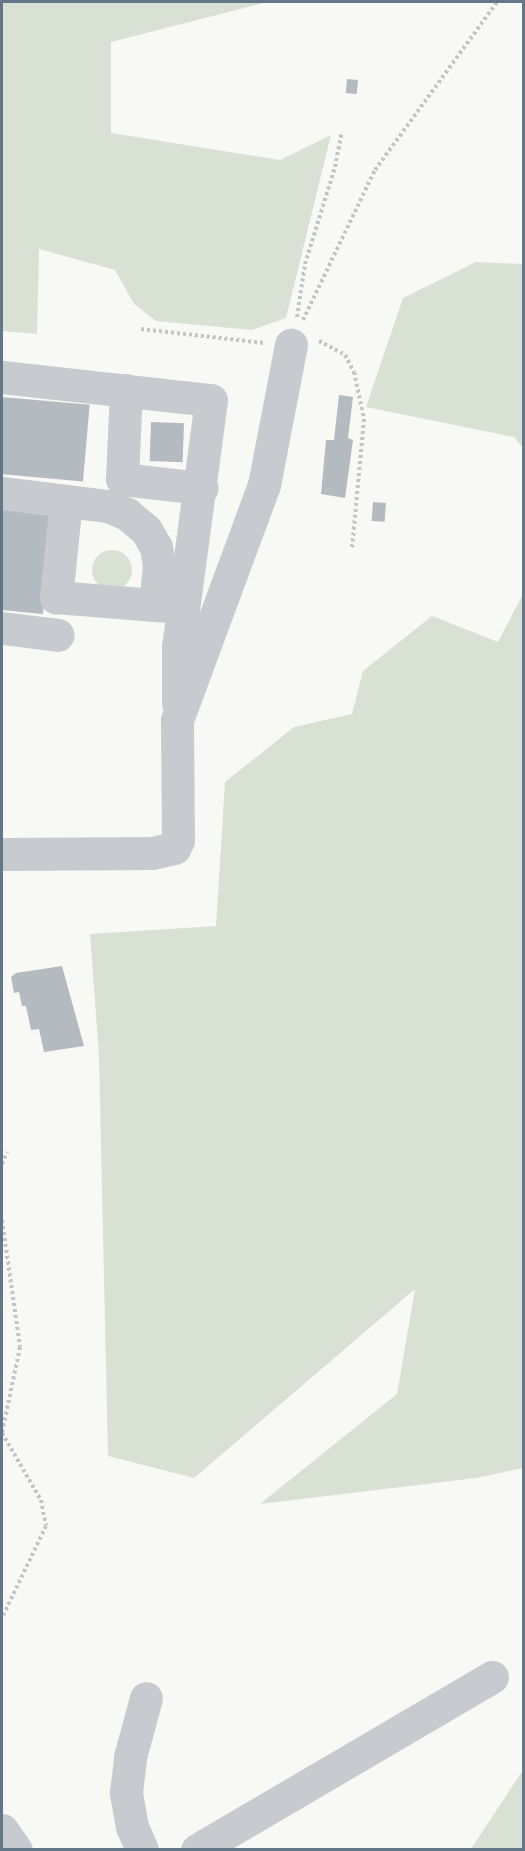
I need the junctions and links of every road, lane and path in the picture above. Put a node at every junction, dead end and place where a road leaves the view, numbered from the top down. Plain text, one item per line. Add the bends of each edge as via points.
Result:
1 (497, 2) edge
2 (342, 132) dead end
3 (141, 329) dead end
4 (293, 340) junction
5 (2, 376) edge
6 (126, 390) junction
7 (201, 488) junction
8 (2, 493) edge
9 (66, 501) junction
10 (352, 549) dead end
11 (56, 597) junction
12 (169, 606) junction
13 (2, 628) edge
14 (177, 720) junction
15 (2, 854) edge
16 (7, 1152) dead end
17 (2, 1164) edge
18 (2, 1220) edge
19 (2, 1618) edge
20 (492, 1677) dead end
21 (146, 1698) dead end
22 (2, 1830) edge
23 (16, 1850) edge
24 (142, 1850) edge
25 (197, 1850) edge

1 - 4 path via 375,170
2 - 4 path via 305,264
3 - 4 path
4 - 10 path via 332,347 345,355 354,372 364,419
4 - 14 street via 264,485
5 - 6 street
6 - 7 street via 122,479
6 - 7 street via 211,400
7 - 12 street
8 - 9 street
9 - 11 street
9 - 12 street via 127,513 146,530 156,547
11 - 12 street
11 - 13 street via 56,634
12 - 14 street via 178,652
14 - 15 street via 178,840 174,848 152,853
16 - 17 path
18 - 19 path via 20,1347 2,1433 41,1500 46,1526 43,1540
20 - 25 street
21 - 24 street via 130,1757 126,1792 132,1827
22 - 23 street

